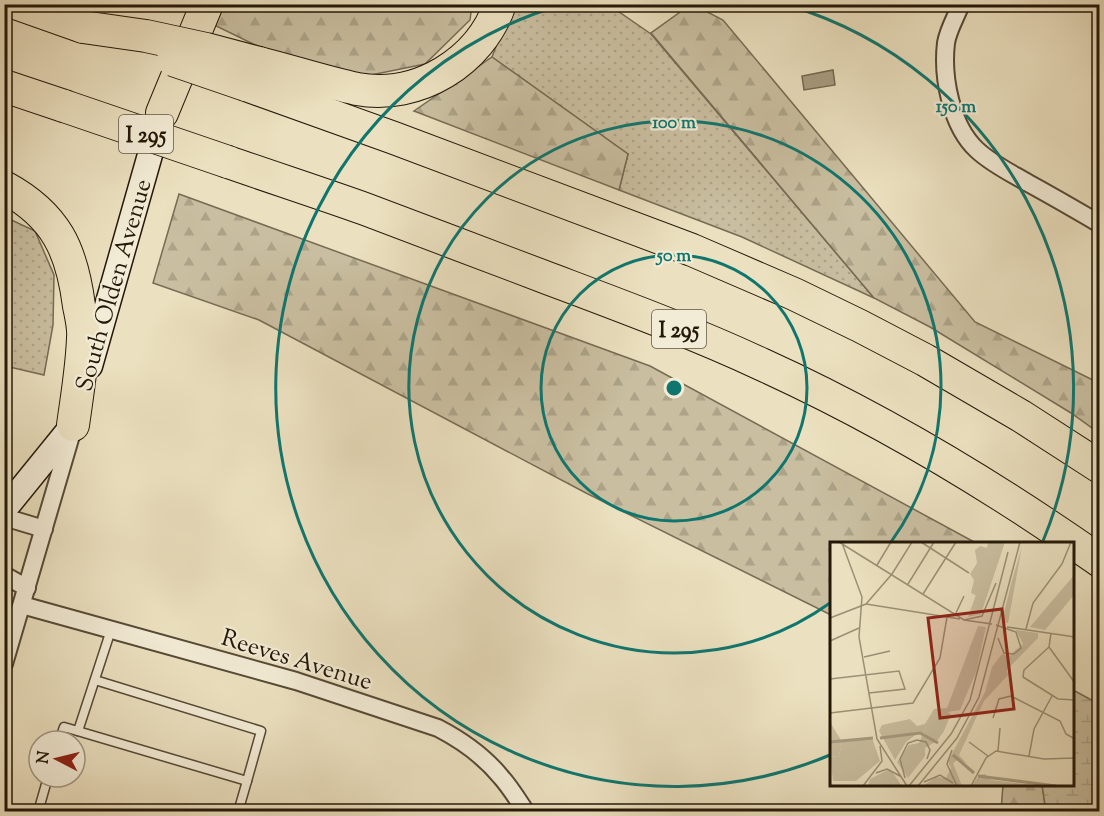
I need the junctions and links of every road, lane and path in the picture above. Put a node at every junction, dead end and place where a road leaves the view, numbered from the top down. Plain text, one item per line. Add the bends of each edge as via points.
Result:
1 (18, 4) edge
2 (192, 4) edge
3 (207, 4) edge
4 (500, 4) edge
5 (961, 4) edge
6 (252, 74) junction
7 (4, 86) edge
8 (162, 113) junction
9 (4, 187) edge
10 (1100, 224) edge
11 (74, 425) junction
12 (1100, 467) edge
13 (4, 510) edge
14 (4, 517) edge
15 (44, 529) junction
16 (1072, 542) edge
17 (1074, 543) edge
18 (1100, 561) edge
19 (4, 574) edge
20 (27, 588) junction
21 (22, 605) junction
22 (111, 630) junction
23 (9, 632) edge
24 (4, 664) edge
25 (95, 680) junction
26 (79, 729) edge
27 (87, 734) edge
28 (247, 781) junction
29 (45, 789) edge
30 (38, 812) edge
31 (238, 812) edge
32 (526, 812) edge

1 - 6 highway, bridge via 83,27
2 - 8 main road, South Olden Avenue
3 - 8 highway
4 - 6 highway via 483,38 467,56 429,81 405,88 358,89
5 - 10 street via 946,41 945,61 953,110 965,135 999,166
6 - 12 highway via 394,138 692,250 794,294 926,360
7 - 16 highway, I 295, bridge via 378,214 663,322 761,364 888,428
8 - 11 main road, South Olden Avenue
9 - 11 highway via 29,202 50,223 73,267 84,336
11 - 13 main road, South Olden Avenue
11 - 15 street
14 - 15 street
15 - 20 street
17 - 18 highway, I 295, bridge
19 - 20 street
20 - 21 street
21 - 22 street, Reeves Avenue
21 - 23 street
22 - 25 lane
22 - 32 street, Reeves Avenue via 296,681 438,728 480,755 501,776
23 - 24 street
25 - 26 lane
25 - 28 lane via 261,730
27 - 28 lane
28 - 31 lane
29 - 30 lane

